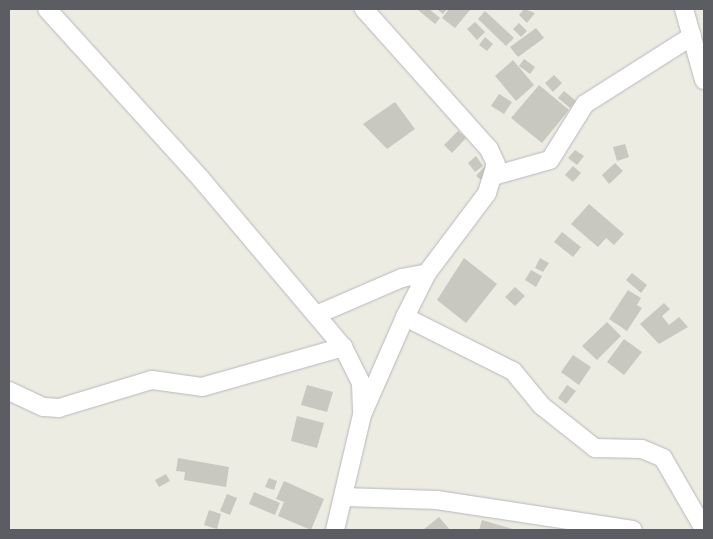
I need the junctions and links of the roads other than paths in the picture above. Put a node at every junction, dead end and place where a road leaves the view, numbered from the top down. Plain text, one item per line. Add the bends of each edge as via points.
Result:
1 (47, 9) edge
2 (364, 9) edge
3 (684, 9) edge
4 (692, 36) junction
5 (704, 80) edge
6 (493, 176) junction
7 (427, 273) junction
8 (316, 315) junction
9 (405, 317) junction
10 (342, 347) junction
11 (9, 391) edge
12 (362, 415) junction
13 (344, 497) junction
14 (704, 529) edge
15 (335, 530) edge
16 (633, 530) edge

1 - 8 street
2 - 6 street via 492,154
3 - 4 street
4 - 5 street
4 - 6 street via 585,104 550,160
6 - 7 street via 487,193
7 - 8 street via 402,278
7 - 9 street
8 - 10 street
9 - 12 street
9 - 14 street via 513,371 542,406 595,448 642,449 663,458
10 - 11 street via 202,387 152,380 59,408 44,407
10 - 12 street via 361,382
12 - 13 street
13 - 15 street
13 - 16 street via 484,506

